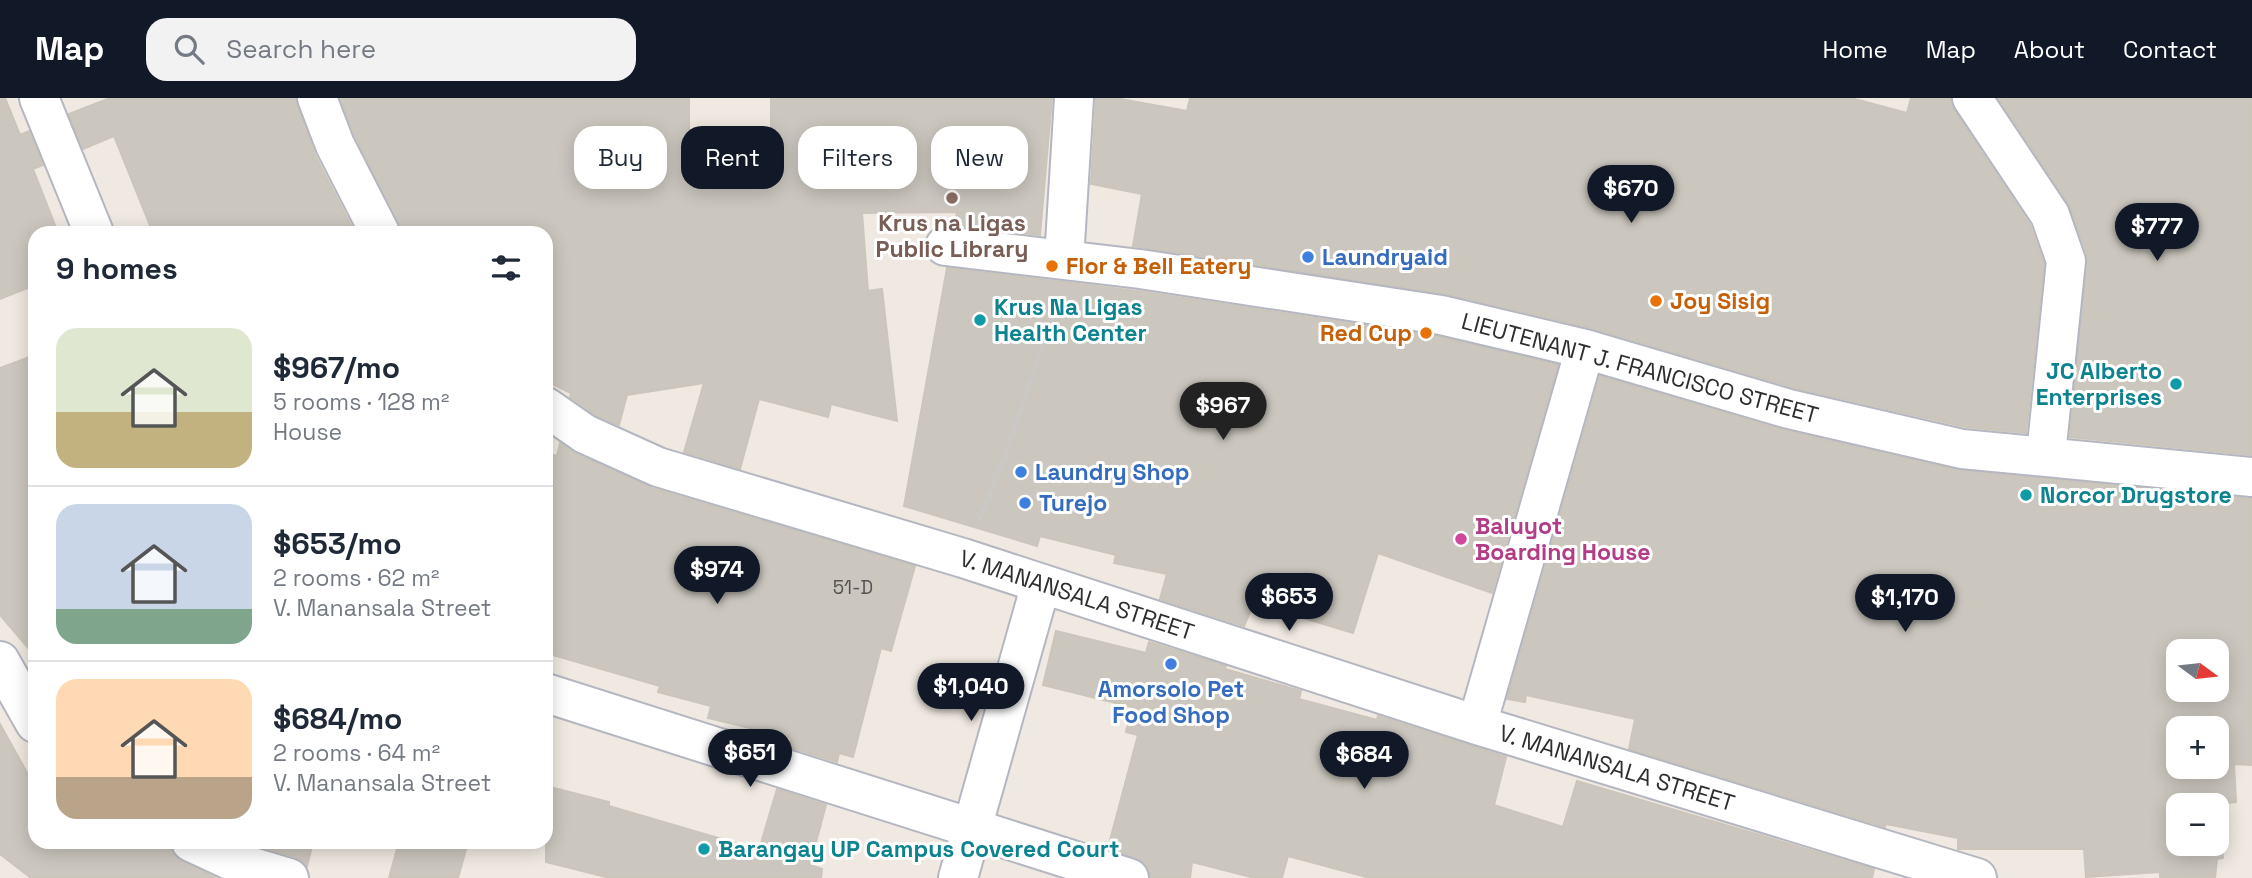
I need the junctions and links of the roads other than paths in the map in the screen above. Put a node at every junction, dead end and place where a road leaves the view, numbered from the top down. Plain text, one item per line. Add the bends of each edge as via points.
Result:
1 (40, 98) edge
2 (317, 98) edge
3 (1074, 98) edge
4 (1972, 98) edge
5 (91, 226) edge
6 (376, 226) edge
7 (945, 246) dead end
8 (1064, 260) junction
9 (1584, 349) junction
10 (553, 412) edge
11 (2046, 455) junction
12 (2252, 477) edge
13 (1041, 584) junction
14 (0, 661) edge
15 (553, 695) edge
16 (28, 711) edge
17 (1477, 725) junction
18 (971, 829) junction
19 (206, 849) edge
20 (289, 878) edge
21 (958, 878) edge
22 (1129, 878) edge
23 (1977, 878) edge

1 - 5 street
2 - 6 street
3 - 8 street
4 - 11 street via 2050,215 2066,261
7 - 8 street, LIEUTENANT J. FRANCISCO STREET
8 - 9 street, LIEUTENANT J. FRANCISCO STREET via 1441,315
9 - 11 street, LIEUTENANT J. FRANCISCO STREET via 1869,428 1962,449
9 - 17 street
10 - 13 street, V. MANANSALA STREET via 585,434 658,467
11 - 12 street, LIEUTENANT J. FRANCISCO STREET
13 - 17 street, V. MANANSALA STREET
13 - 18 street
14 - 16 street
15 - 18 street
17 - 23 street, V. MANANSALA STREET
18 - 21 street
18 - 22 street
19 - 20 street

